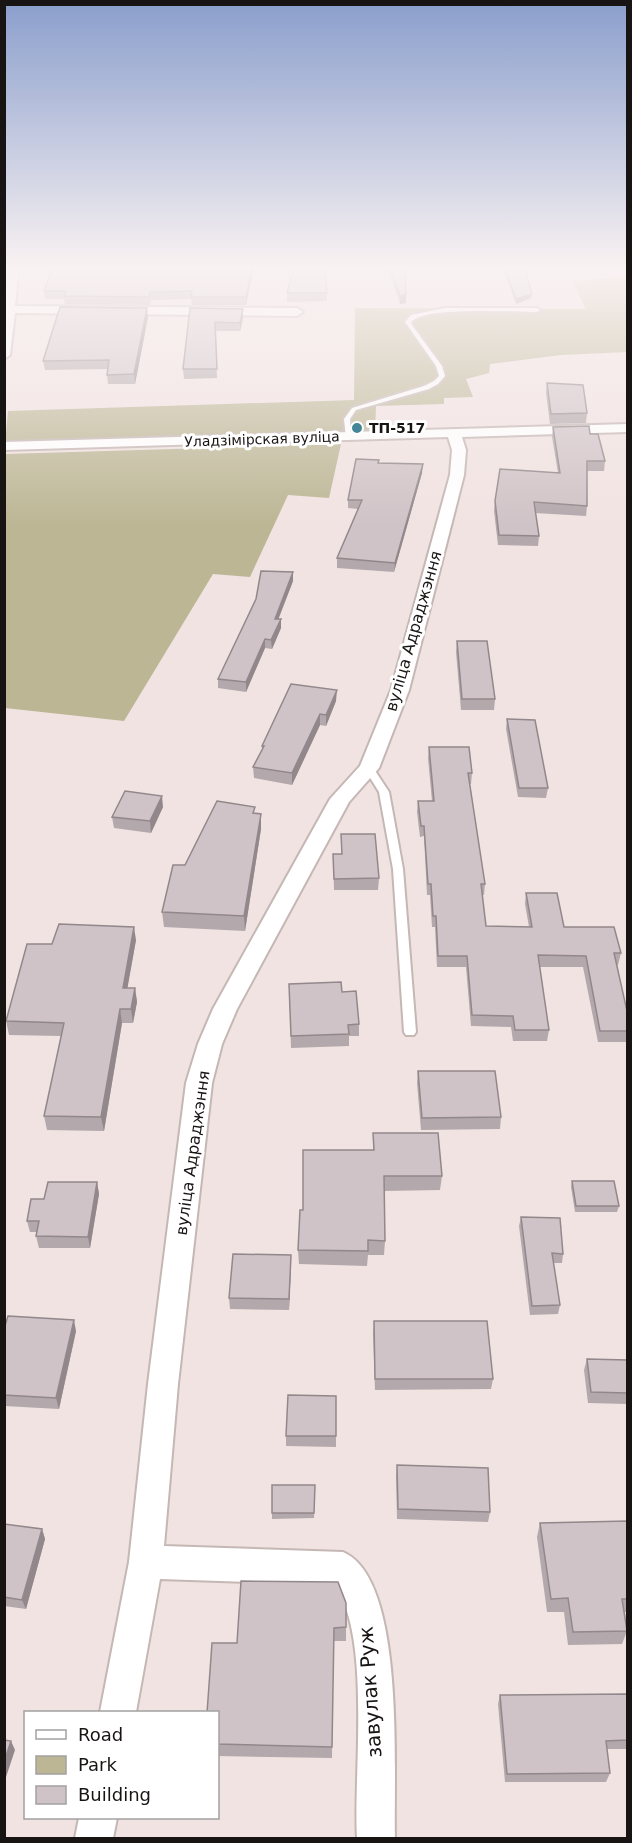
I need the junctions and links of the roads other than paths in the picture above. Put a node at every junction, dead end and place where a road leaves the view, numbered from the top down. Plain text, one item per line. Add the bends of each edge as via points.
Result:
1 (430, 353) edge
2 (627, 428) edge
3 (454, 433) junction
4 (348, 437) junction
5 (4, 446) edge
6 (369, 768) junction
7 (410, 1032) dead end
8 (146, 1562) junction
9 (118, 1711) edge
10 (98, 1819) edge
11 (94, 1839) edge
12 (376, 1839) edge

1 - 4 lane via 439,366 439,381 354,409 347,418
2 - 3 street, Уладзімірская вуліца
3 - 4 street, Уладзімірская вуліца
3 - 6 street, вуліца Адраджэння via 459,450 457,475 400,690
4 - 5 street, Уладзімірская вуліца
6 - 7 lane via 384,792 398,869
6 - 8 street, вуліца Адраджэння via 340,799 225,1009 199,1083
8 - 9 street, вуліца Адраджэння
8 - 12 street, завулак Руж via 343,1569 360,1594 369,1635
10 - 11 street

